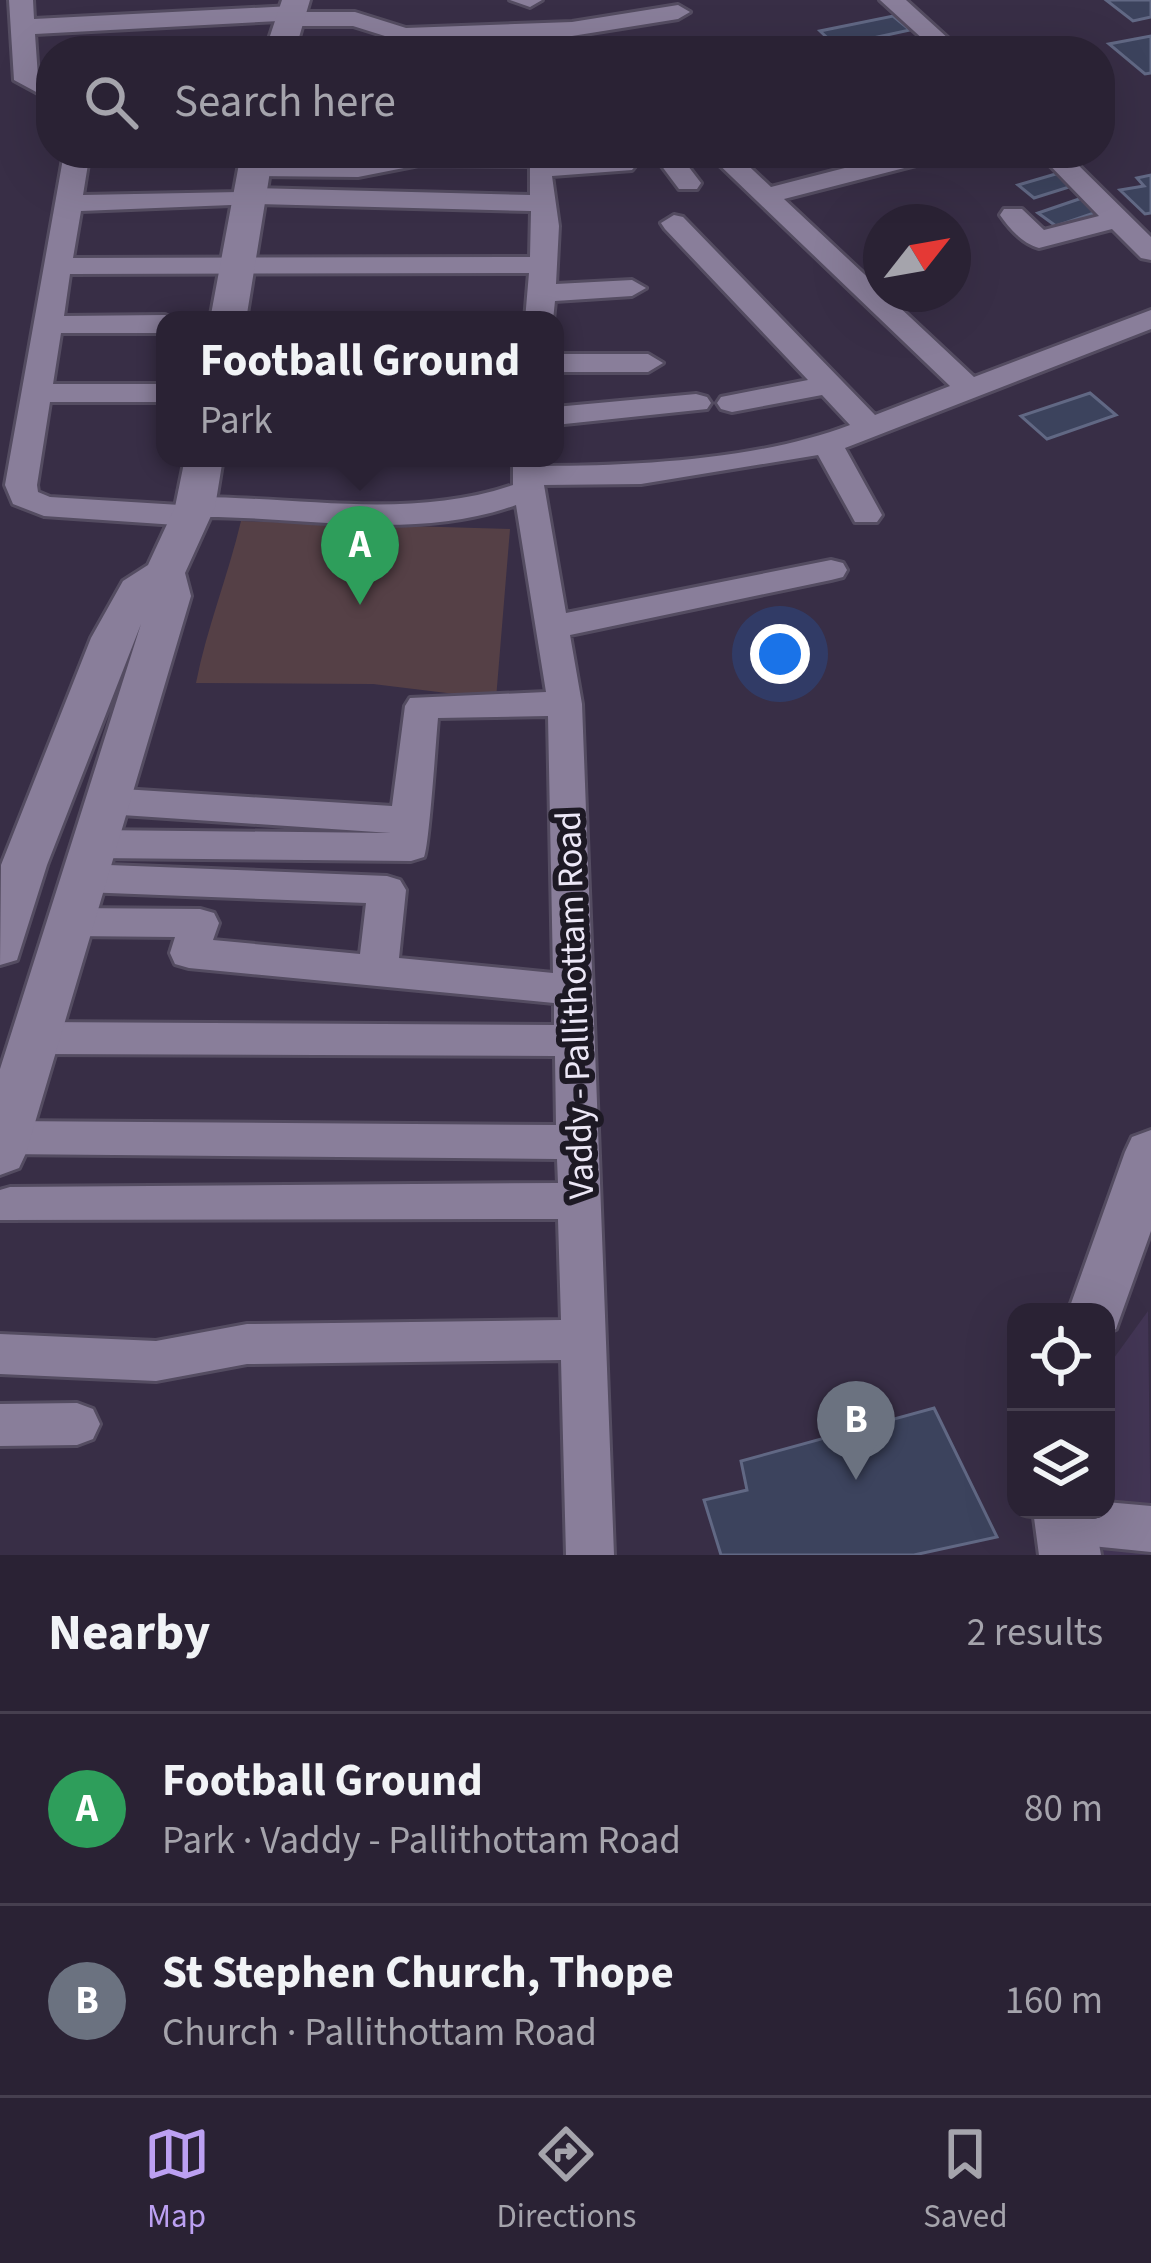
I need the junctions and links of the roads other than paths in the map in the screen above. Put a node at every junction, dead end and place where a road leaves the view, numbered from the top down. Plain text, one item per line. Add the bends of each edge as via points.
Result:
1 (21, 0) edge
2 (525, 0) edge
3 (605, 0) edge
4 (647, 0) edge
5 (892, 0) edge
6 (292, 11) edge
7 (678, 12) dead end
8 (25, 27) junction
9 (429, 36) edge
10 (528, 36) edge
11 (544, 36) edge
12 (933, 36) edge
13 (36, 85) edge
14 (74, 168) edge
15 (200, 168) edge
16 (363, 168) edge
17 (541, 168) edge
18 (676, 168) edge
19 (736, 168) edge
20 (875, 168) edge
21 (1066, 168) edge
22 (253, 174) edge
23 (688, 183) dead end
24 (765, 196) junction
25 (68, 202) junction
26 (544, 204) junction
27 (1013, 215) dead end
28 (1118, 219) junction
29 (674, 223) dead end
30 (1151, 252) edge
31 (238, 263) junction
32 (58, 266) junction
33 (632, 288) dead end
34 (541, 292) edge
35 (230, 311) edge
36 (1151, 319) edge
37 (48, 325) junction
38 (156, 325) edge
39 (564, 363) edge
40 (649, 363) dead end
41 (828, 385) junction
42 (971, 390) junction
43 (36, 393) junction
44 (156, 393) edge
45 (695, 403) dead end
46 (732, 403) dead end
47 (564, 415) edge
48 (869, 428) junction
49 (827, 444) junction
50 (201, 467) edge
51 (528, 475) edge
52 (193, 511) junction
53 (866, 515) dead end
54 (831, 570) dead end
55 (164, 573) junction
56 (552, 627) junction
57 (565, 704) junction
58 (88, 861) junction
59 (0, 946) edge
60 (379, 971) junction
61 (575, 990) junction
62 (34, 1038) junction
63 (553, 1041) dead end
64 (580, 1142) junction
65 (2, 1146) edge
66 (1151, 1152) edge
67 (562, 1201) dead end
68 (10, 1205) dead end
69 (1138, 1221) edge
70 (1100, 1303) edge
71 (586, 1340) junction
72 (0, 1354) edge
73 (77, 1424) dead end
74 (0, 1425) edge
75 (1065, 1528) edge
76 (1151, 1529) edge
77 (590, 1555) edge

1 - 8 street
2 - 10 street
3 - 4 street via 608,7
5 - 12 street
6 - 8 street
6 - 9 street
7 - 11 street
8 - 13 street via 26,80
14 - 25 street
15 - 22 street
16 - 22 street
17 - 26 street
18 - 23 street
19 - 24 street
20 - 24 street
21 - 28 street
22 - 25 street
22 - 26 street via 400,202
22 - 31 street
24 - 42 street
25 - 32 street
26 - 34 street
27 - 28 street via 1039,239
28 - 30 street
29 - 41 street
31 - 32 street
31 - 34 street
31 - 35 street
32 - 37 street
33 - 34 street
36 - 42 street
37 - 38 street
37 - 43 street
39 - 40 street
41 - 46 street
41 - 48 street
42 - 48 street
43 - 44 street
43 - 52 street via 20,485 32,504
45 - 47 street
48 - 49 street
49 - 51 street via 640,475
49 - 53 street
50 - 52 street
51 - 52 street via 489,506 447,512
51 - 56 street, Vaddy - Pallithottam Road
52 - 55 street
54 - 56 street
55 - 58 street via 170,596
55 - 59 street via 137,590 112,638
56 - 57 street, Vaddy - Pallithottam Road
57 - 58 street via 422,706 411,848
57 - 61 street, Vaddy - Pallithottam Road
58 - 60 street via 200,923 189,953
58 - 60 street via 387,890
58 - 62 street
60 - 61 street
61 - 64 street, Vaddy - Pallithottam Road
62 - 63 street
62 - 65 street
64 - 65 street
64 - 71 street, Vaddy - Pallithottam Road
66 - 69 street
67 - 68 street
69 - 70 street
71 - 72 street via 248,1345 156,1361
71 - 77 street, Vaddy - Pallithottam Road
73 - 74 street
75 - 76 street

